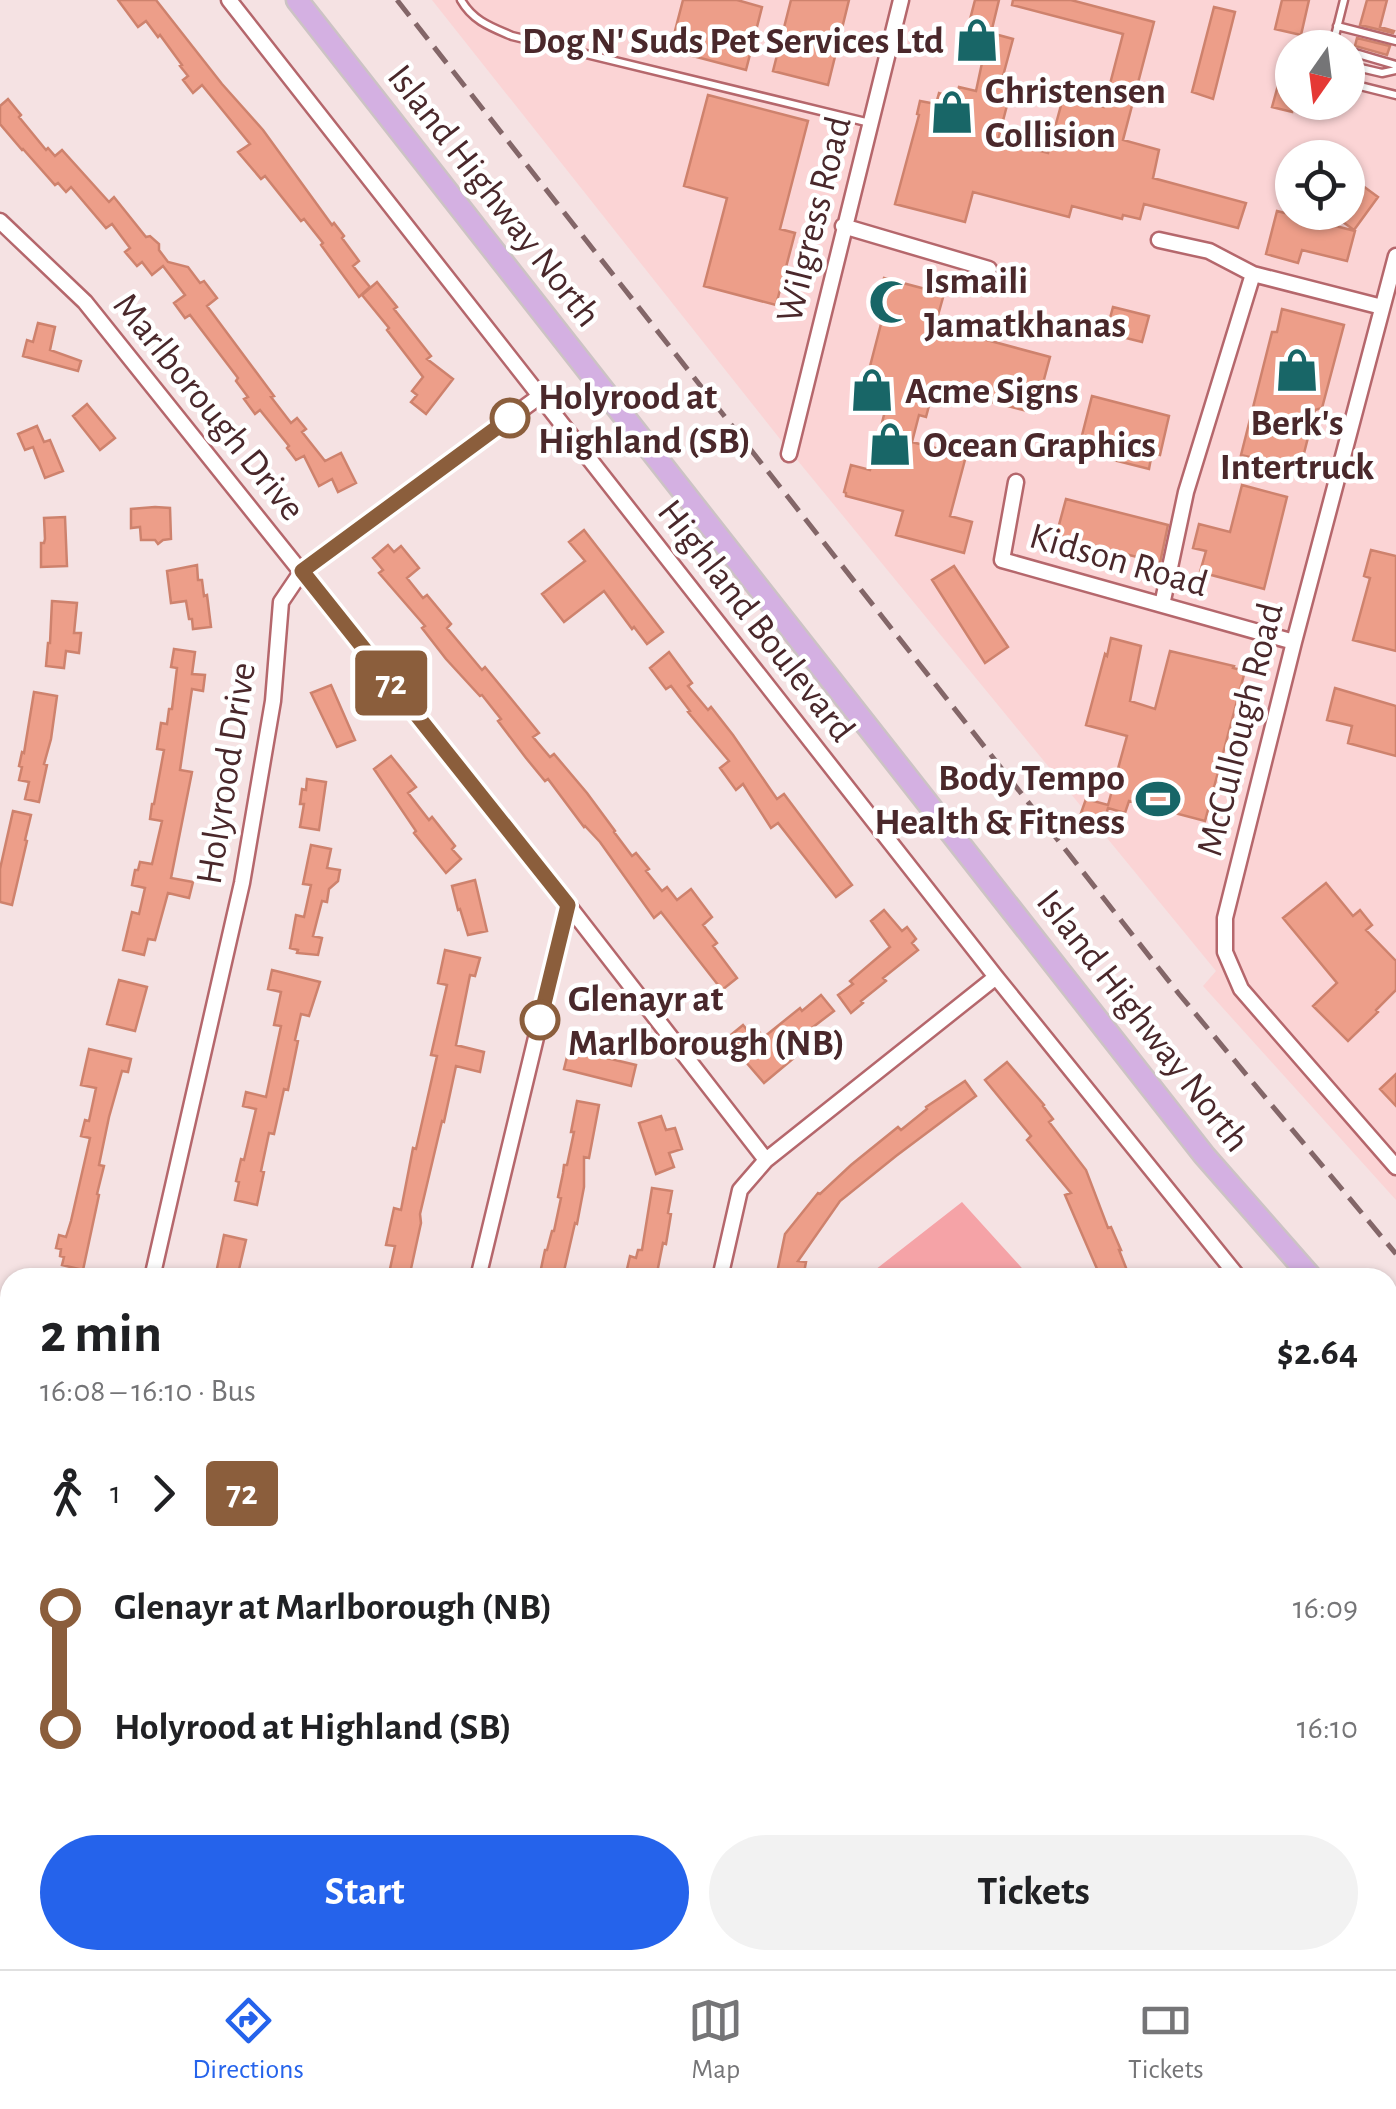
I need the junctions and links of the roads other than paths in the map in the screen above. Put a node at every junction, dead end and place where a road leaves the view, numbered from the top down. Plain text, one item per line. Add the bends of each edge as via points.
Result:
1 (229, 0) edge
2 (297, 0) edge
3 (461, 0) edge
4 (901, 0) edge
5 (1344, 0) edge
6 (1337, 26) junction
7 (1336, 30) edge
8 (1396, 41) edge
9 (1365, 57) edge
10 (1396, 67) edge
11 (1365, 70) edge
12 (1365, 87) edge
13 (1396, 95) edge
14 (870, 123) junction
15 (0, 221) edge
16 (844, 226) junction
17 (1159, 240) dead end
18 (1396, 256) edge
19 (989, 269) dead end
20 (1253, 274) junction
21 (1382, 307) junction
22 (540, 396) junction
23 (789, 454) dead end
24 (1016, 482) dead end
25 (302, 571) junction
26 (1162, 605) junction
27 (1294, 642) junction
28 (568, 905) junction
29 (996, 977) junction
30 (766, 1160) junction
31 (1396, 1167) edge
32 (154, 1268) edge
33 (480, 1268) edge
34 (722, 1268) edge
35 (1231, 1268) edge
36 (1303, 1268) edge

1 - 22 street, Highland Boulevard
2 - 36 main road, Island Highway North via 1204,1155
3 - 14 lane via 479,23 512,36
4 - 14 street, Wilgress Road
5 - 6 lane
6 - 7 lane
6 - 8 lane
9 - 10 lane
10 - 11 lane via 1382,74
12 - 13 lane
14 - 16 street, Wilgress Road
15 - 25 street, Marlborough Drive via 85,302
16 - 19 street
16 - 23 street, Wilgress Road
17 - 20 street via 1209,250
18 - 21 street, McCullough Road
20 - 21 street
20 - 26 street via 1186,492
21 - 27 street, McCullough Road
22 - 25 street, Holyrood Drive
22 - 29 street, Highland Boulevard
24 - 26 street, Kidson Road via 1002,560
25 - 28 street, Marlborough Drive
25 - 32 street, Holyrood Drive via 282,602 242,883
26 - 27 street, Kidson Road
27 - 31 street, McCullough Road via 1225,918 1225,952 1242,989
28 - 30 street, Marlborough Drive
28 - 33 street
29 - 30 street
29 - 35 street, Highland Boulevard
30 - 34 street via 740,1190

